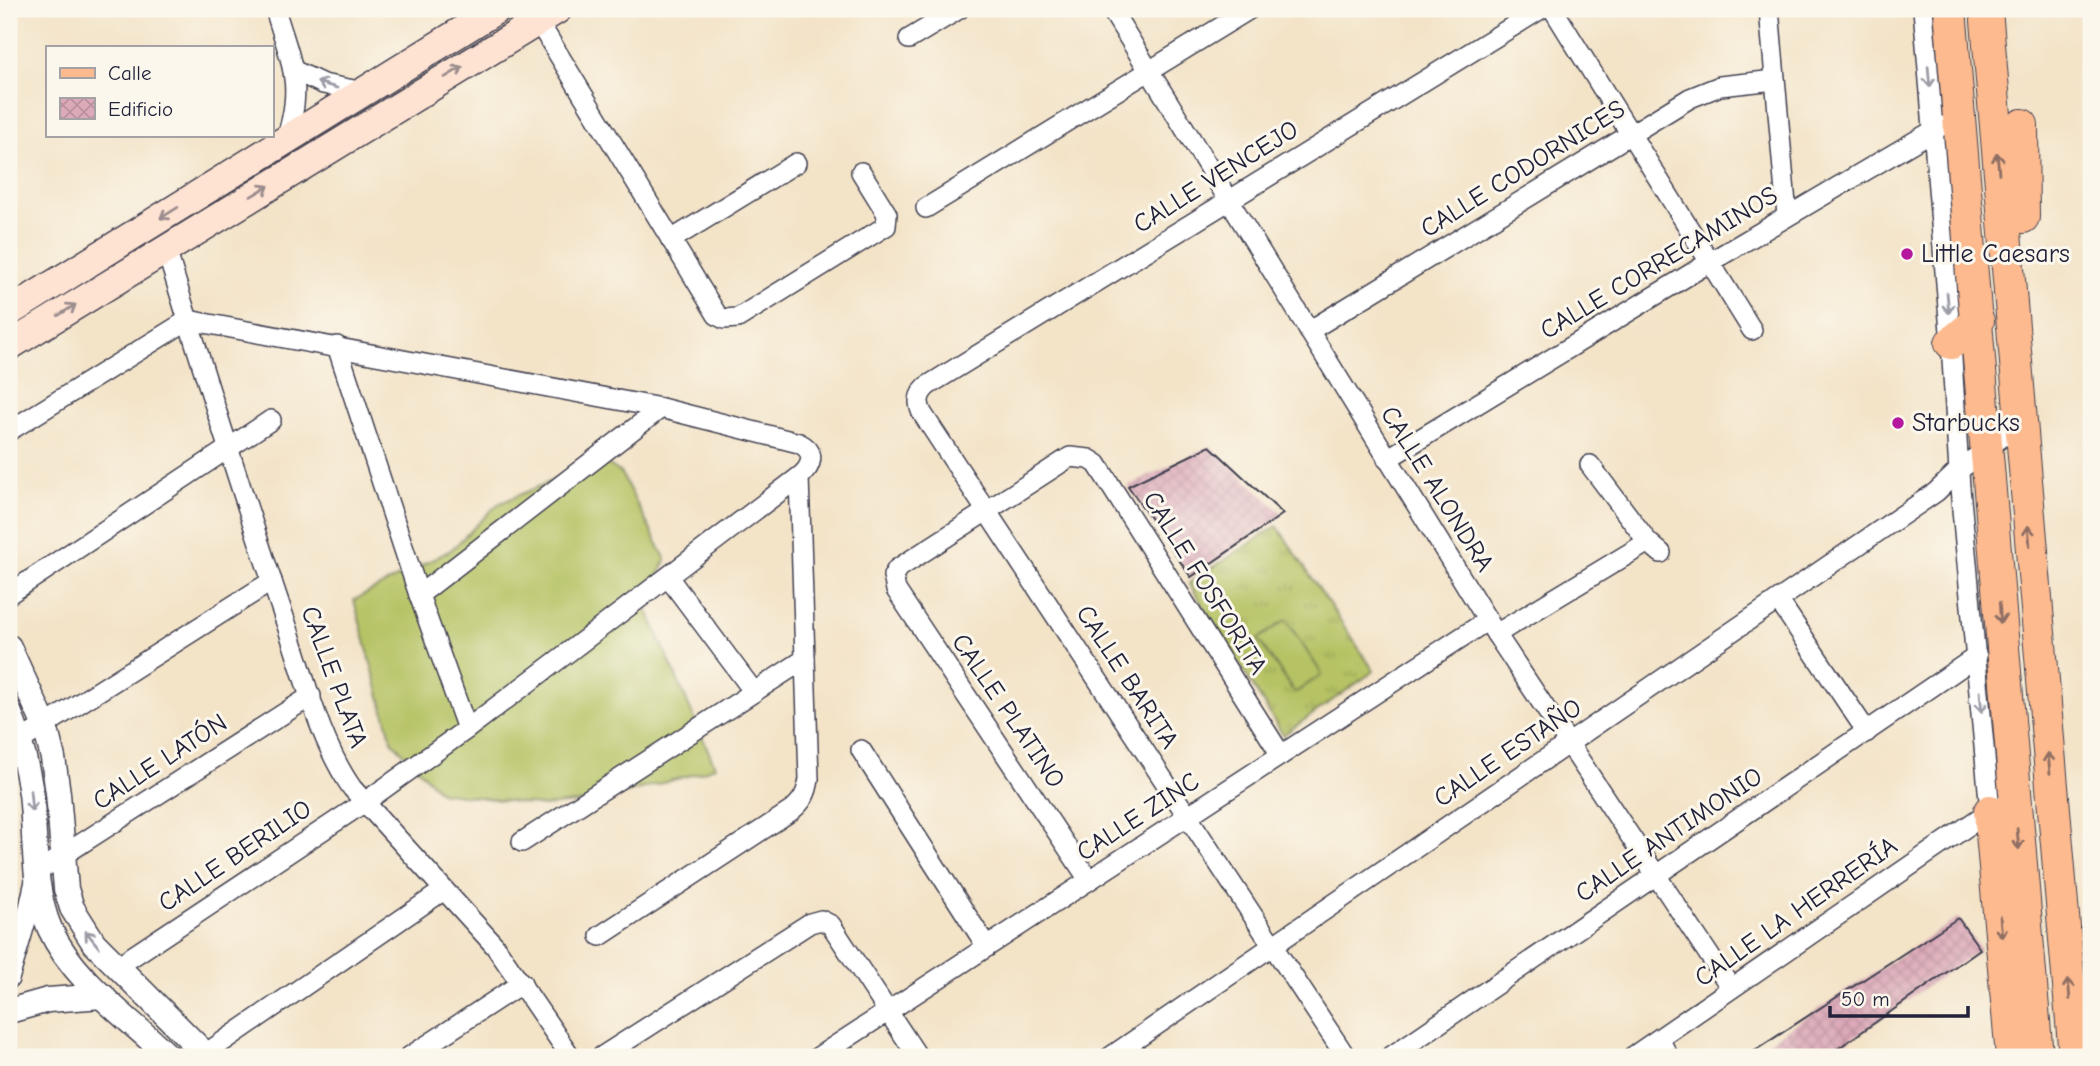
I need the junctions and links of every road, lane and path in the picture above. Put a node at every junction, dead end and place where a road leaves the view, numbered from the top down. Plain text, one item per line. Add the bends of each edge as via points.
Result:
1 (275, 9) edge
2 (497, 9) edge
3 (959, 9) edge
4 (1111, 9) edge
5 (1250, 9) edge
6 (1541, 9) edge
7 (1553, 9) edge
8 (1769, 9) edge
9 (1923, 9) edge
10 (1950, 9) edge
11 (1986, 9) edge
12 (548, 15) edge
13 (909, 39) dead end
14 (293, 69) junction
15 (1149, 70) junction
16 (1775, 80) junction
17 (364, 92) junction
18 (1946, 123) junction
19 (2022, 125) dead end
20 (1630, 134) junction
21 (285, 142) junction
22 (796, 163) dead end
23 (861, 172) dead end
24 (1229, 201) junction
25 (926, 208) dead end
26 (1787, 216) junction
27 (671, 240) junction
28 (166, 249) junction
29 (1710, 262) junction
30 (2010, 305) junction
31 (9, 312) edge
32 (188, 320) junction
33 (1978, 321) junction
34 (1752, 330) dead end
35 (1309, 331) junction
36 (1951, 343) junction
37 (9, 346) edge
38 (337, 346) junction
39 (920, 392) joint
40 (661, 408) junction
41 (271, 420) dead end
42 (2020, 424) junction
43 (9, 431) edge
44 (1988, 447) junction
45 (228, 449) junction
46 (1388, 459) junction
47 (1590, 465) dead end
48 (799, 477) junction
49 (2025, 478) junction
50 (1969, 481) junction
51 (986, 510) junction
52 (668, 577) junction
53 (272, 581) junction
54 (9, 593) edge
55 (419, 594) junction
56 (1779, 601) junction
57 (1492, 627) junction
58 (9, 647) edge
59 (1977, 656) junction
60 (805, 659) junction
61 (754, 692) junction
62 (311, 696) junction
63 (9, 711) edge
64 (45, 726) junction
65 (467, 729) junction
66 (1867, 732) junction
67 (20, 741) junction
68 (1569, 744) junction
69 (861, 750) dead end
70 (1281, 755) junction
71 (365, 802) junction
72 (2002, 802) junction
73 (1187, 816) junction
74 (522, 842) dead end
75 (62, 856) junction
76 (37, 873) junction
77 (1656, 876) junction
78 (1089, 880) junction
79 (444, 890) junction
80 (600, 936) dead end
81 (1273, 946) junction
82 (987, 947) junction
83 (118, 966) junction
84 (9, 979) edge
85 (522, 983) junction
86 (1731, 988) junction
87 (103, 996) junction
88 (9, 1011) edge
89 (163, 1012) junction
90 (888, 1012) junction
91 (142, 1032) junction
92 (1659, 1039) junction
93 (207, 1055) edge
94 (169, 1057) edge
95 (409, 1057) edge
96 (571, 1057) edge
97 (601, 1057) edge
98 (818, 1057) edge
99 (918, 1057) edge
100 (1110, 1057) edge
101 (1346, 1057) edge
102 (1390, 1057) edge
103 (1632, 1057) edge
104 (1669, 1057) edge
105 (2012, 1057) edge
106 (2037, 1057) edge
107 (2075, 1057) edge

1 - 14 street
2 - 17 main road
3 - 13 street
4 - 15 street, CALLE ALONDRA
5 - 15 street
6 - 24 street, CALLE VENCEJO
7 - 20 street
8 - 16 street
9 -> 18 street
10 - 18 main road
30 -> 11 main road
12 - 27 street
28 -> 12 main road
17 -> 14 street via 323,84
14 - 21 street via 296,103
15 - 24 street, CALLE ALONDRA
15 - 25 street
16 - 20 street, CALLE CODORNICES via 1705,91
16 - 26 street
17 - 21 main road
18 - 26 street, CALLE CORRECAMINOS
18 - 33 main road
18 -> 36 street
19 - 30 main road via 2022,243
20 - 29 street
20 - 35 street, CALLE CODORNICES
21 -> 31 main road
22 - 27 street
23 - 27 street via 887,214 886,226 738,318 717,315
24 - 35 street, CALLE ALONDRA
24 - 39 street, CALLE VENCEJO
26 - 29 street, CALLE CORRECAMINOS
28 - 32 street, CALLE PLATA
37 -> 28 main road
29 - 34 street
29 - 46 street, CALLE CORRECAMINOS
30 - 42 main road
32 - 38 street
32 - 43 street
32 - 45 street, CALLE PLATA
33 - 36 main road
33 - 44 main road
35 - 46 street, CALLE ALONDRA
36 - 50 street
38 - 40 street
38 - 55 street
39 - 51 street, CALLE BARITA via 922,413
40 - 48 street via 805,446 812,462
40 - 55 street
41 - 45 street
42 - 44 street
42 - 49 main road
44 - 50 main road
45 - 53 street, CALLE PLATA
45 - 54 street
46 - 57 street, CALLE ALONDRA
47 - 57 street, CALLE ZINC via 1655,548
48 - 52 street, CALLE BERILIO
48 - 60 street
49 - 50 street
107 -> 49 main road
50 - 56 street, CALLE ESTAÑO via 1936,492
50 - 59 street
50 -> 72 main road
51 - 70 street, CALLE FOSFORITA via 1070,457 1089,459 1103,471
51 - 73 street, CALLE BARITA
51 - 78 street, CALLE PLATINO via 897,569 893,576 896,590
52 - 61 street
52 - 65 street, CALLE BERILIO
53 - 62 street, CALLE PLATA
53 - 64 street
55 - 65 street
56 - 66 street
56 - 68 street, CALLE ESTAÑO
57 - 68 street, CALLE ALONDRA
57 - 70 street, CALLE ZINC
58 - 64 street
59 - 66 street, CALLE ANTIMONIO
59 -> 72 street
60 - 61 street
60 - 80 street via 809,779 801,803
61 - 74 street
62 - 71 street, CALLE PLATA via 337,764
62 - 75 street, CALLE LATÓN
63 - 67 street
64 - 67 street
64 - 75 street via 58,793
65 - 71 street, CALLE BERILIO
66 - 77 street, CALLE ANTIMONIO
67 -> 76 street via 30,791
68 - 77 street, CALLE ALONDRA
68 - 81 street, CALLE ESTAÑO
69 - 82 street
70 - 73 street, CALLE ZINC
71 - 79 street, CALLE PLATA
71 - 83 street, CALLE BERILIO
72 - 86 street, CALLE LA HERRERÍA
72 -> 105 main road
72 -> 106 main road
73 - 78 street, CALLE ZINC
73 - 81 street, CALLE BARITA
75 - 76 street, CALLE LATÓN
83 -> 75 street via 94,943 72,908
76 - 84 street
76 - 87 street via 50,929 72,964
77 - 86 street, CALLE ALONDRA
77 - 102 street, CALLE ANTIMONIO
78 - 82 street, CALLE ZINC
79 - 85 street, CALLE PLATA
79 - 93 street
81 - 100 street, CALLE ESTAÑO
81 - 101 street, CALLE BARITA
82 - 90 street, CALLE ZINC
83 - 89 street
85 - 95 street
85 - 96 street, CALLE PLATA
86 - 92 street, CALLE LA HERRERÍA
87 - 88 street via 48,1000
87 - 91 street
89 - 91 street
89 - 93 street
90 - 97 street via 831,925 816,920
90 - 98 street, CALLE ZINC
90 - 99 street
91 - 94 street
92 - 103 street, CALLE LA HERRERÍA
92 - 104 street

